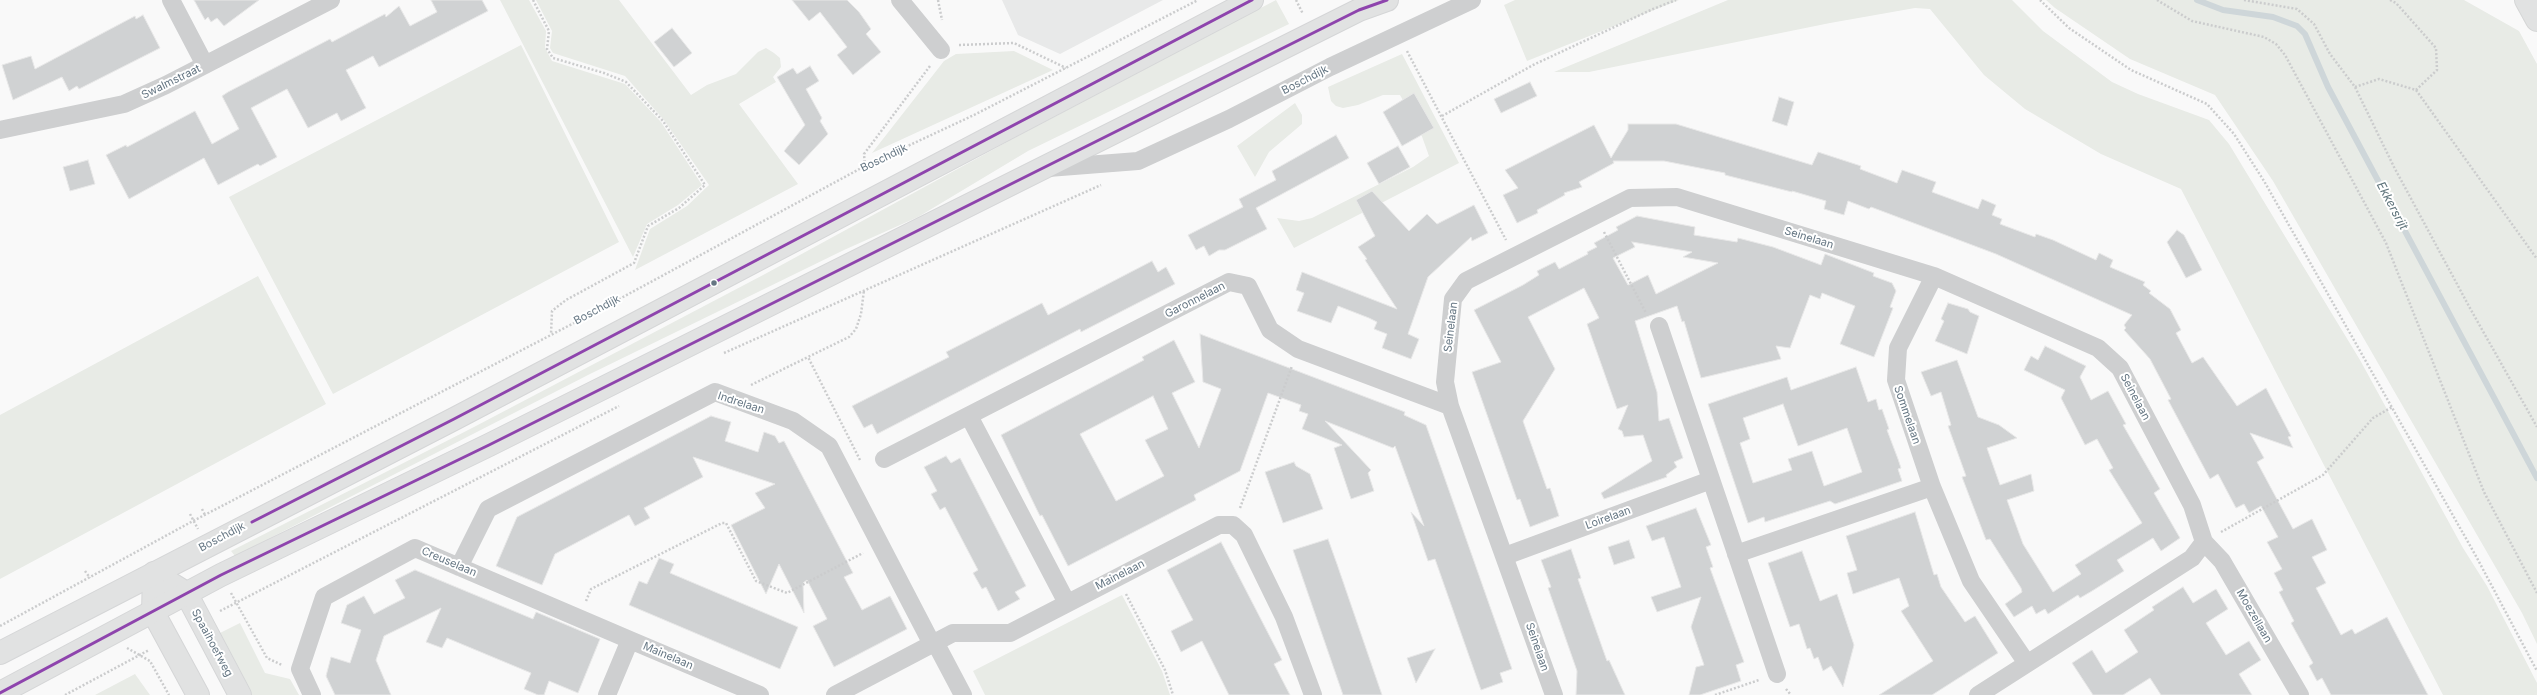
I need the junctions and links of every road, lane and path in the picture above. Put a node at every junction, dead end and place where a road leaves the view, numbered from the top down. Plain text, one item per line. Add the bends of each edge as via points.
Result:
1 (171, 0) edge
2 (330, 0) edge
3 (533, 0) edge
4 (900, 0) edge
5 (1198, 0) edge
6 (1252, 0) edge
7 (1387, 0) edge
8 (1472, 0) edge
9 (1676, 0) edge
10 (2040, 0) edge
11 (2156, 0) edge
12 (2244, 0) edge
13 (2390, 0) edge
14 (2526, 0) edge
15 (1355, 3) edge
16 (2537, 20) edge
17 (1400, 36) junction
18 (941, 50) junction
19 (205, 66) junction
20 (1067, 68) junction
21 (2355, 88) junction
22 (2416, 90) junction
23 (1442, 116) junction
24 (0, 130) edge
25 (865, 166) junction
26 (1040, 168) junction
27 (1102, 184) dead end
28 (1595, 215) junction
29 (1514, 256) junction
30 (2537, 259) edge
31 (1934, 276) junction
32 (1659, 326) joint
33 (551, 334) junction
34 (1298, 349) junction
35 (717, 357) dead end
36 (808, 357) dead end
37 (735, 400) junction
38 (626, 402) dead end
39 (1450, 406) junction
40 (2392, 407) junction
41 (969, 416) junction
42 (2537, 427) edge
43 (884, 459) dead end
44 (1711, 480) junction
45 (1932, 487) junction
46 (202, 509) dead end
47 (190, 514) dead end
48 (205, 515) junction
49 (193, 521) junction
50 (1233, 525) junction
51 (2204, 542) junction
52 (880, 544) junction
53 (1736, 554) junction
54 (1505, 556) junction
55 (459, 567) junction
56 (85, 571) dead end
57 (154, 573) junction
58 (1118, 577) junction
59 (90, 578) junction
60 (186, 593) junction
61 (2537, 593) edge
62 (1067, 603) junction
63 (153, 612) junction
64 (580, 618) junction
65 (0, 626) edge
66 (630, 640) junction
67 (934, 643) junction
68 (0, 653) edge
69 (2026, 662) junction
70 (300, 669) junction
71 (2537, 671) edge
72 (1777, 674) joint
73 (0, 693) edge
74 (65, 695) edge
75 (169, 695) edge
76 (198, 695) edge
77 (240, 695) edge
78 (312, 695) edge
79 (607, 695) edge
80 (760, 695) edge
81 (835, 695) edge
82 (963, 695) edge
83 (1173, 695) edge
84 (1313, 695) edge
85 (1554, 695) edge
86 (1715, 695) edge
87 (1978, 695) edge
88 (2300, 695) edge

1 - 19 street
2 - 19 street, Swalmstraat
3 - 33 path via 549,31 547,49 553,58 626,82 663,120 705,186 679,208 648,226 634,263 566,300 552,311
4 - 18 street
5 - 20 path, Boschdijk
6 - 57 main road, Boschdijk via 460,416
7 - 15 main road, Boschdijk
8 - 17 street, Boschdijk
9 - 23 path via 1533,65
10 - 40 path via 2069,28 2131,70 2207,104 2234,134 2264,181
11 - 61 path via 2192,21 2264,37 2276,44 2286,55 2386,243 2484,492
12 - 21 path via 2296,9 2314,24 2330,54
13 - 22 path via 2436,48 2437,70
14 - 16 main road
15 - 26 main road, Boschdijk
17 - 23 path
17 - 26 street, Boschdijk via 1138,161
18 - 20 path via 947,46 1014,43
18 - 25 path via 864,154
19 - 24 street, Swalmstraat via 124,104
20 - 25 path, Boschdijk
21 - 22 path via 2379,79
21 - 42 path via 2463,296
22 - 30 path
23 - 29 path
25 - 33 path, Boschdijk
26 - 60 main road, Boschdijk via 504,438
27 - 35 path
28 - 29 street, Seinelaan
28 - 31 street, Seinelaan via 1630,198 1677,197
28 - 32 path via 1646,314
29 - 39 street, Seinelaan via 1466,281 1453,299 1445,382
31 - 45 street, Sommelaan via 1898,348 1896,380
31 - 51 street, Seinelaan via 2098,348 2120,368 2192,505
32 - 44 street
33 - 48 path, Boschdijk
34 - 39 street, Garonnelaan
34 - 41 street, Garonnelaan via 1270,330 1248,286 1229,282
34 - 50 path
36 - 37 path via 744,388
37 - 52 street, Indrelaan via 792,421 829,446
37 - 55 street, Indrelaan via 716,392 488,509
38 - 70 path via 237,603 267,658 274,663
39 - 54 street, Seinelaan
40 - 51 path via 2373,418 2324,475
40 - 71 path
41 - 43 street, Garonnelaan
41 - 62 street
44 - 53 street
44 - 54 street, Loirelaan
45 - 53 street
45 - 69 street, Sommelaan via 1971,581
46 - 48 path
47 - 49 path
48 - 49 path, Boschdijk
49 - 59 path, Boschdijk
50 - 58 street, Mainelaan via 1219,525
50 - 84 street via 1244,535 1284,617
51 - 69 street via 2192,558
51 - 88 street, Moezellaan via 2222,561
52 - 64 path via 787,593 756,581 726,523 722,523 591,588
52 - 67 street, Indrelaan
53 - 72 street
54 - 85 street, Seinelaan
55 - 64 street, Creuselaan
55 - 70 street, Creuselaan via 415,548 324,598
56 - 59 path
57 - 60 main road
57 - 63 main road
57 - 68 main road, Boschdijk
58 - 62 street, Mainelaan
58 - 83 path via 1165,670
59 - 65 path, Boschdijk
60 - 63 main road, Boschdijk
60 - 77 main road, Spaaihoefweg
62 - 67 street, Mainelaan via 1010,633 954,633
63 - 73 main road, Boschdijk
63 - 76 main road
64 - 66 street, Creuselaan
66 - 79 street, Mainelaan
66 - 80 street, Mainelaan
67 - 81 street, Mainelaan
67 - 82 street, Indrelaan
69 - 87 street
70 - 78 street
72 - 86 path
74 - 75 path via 140,656 150,661

